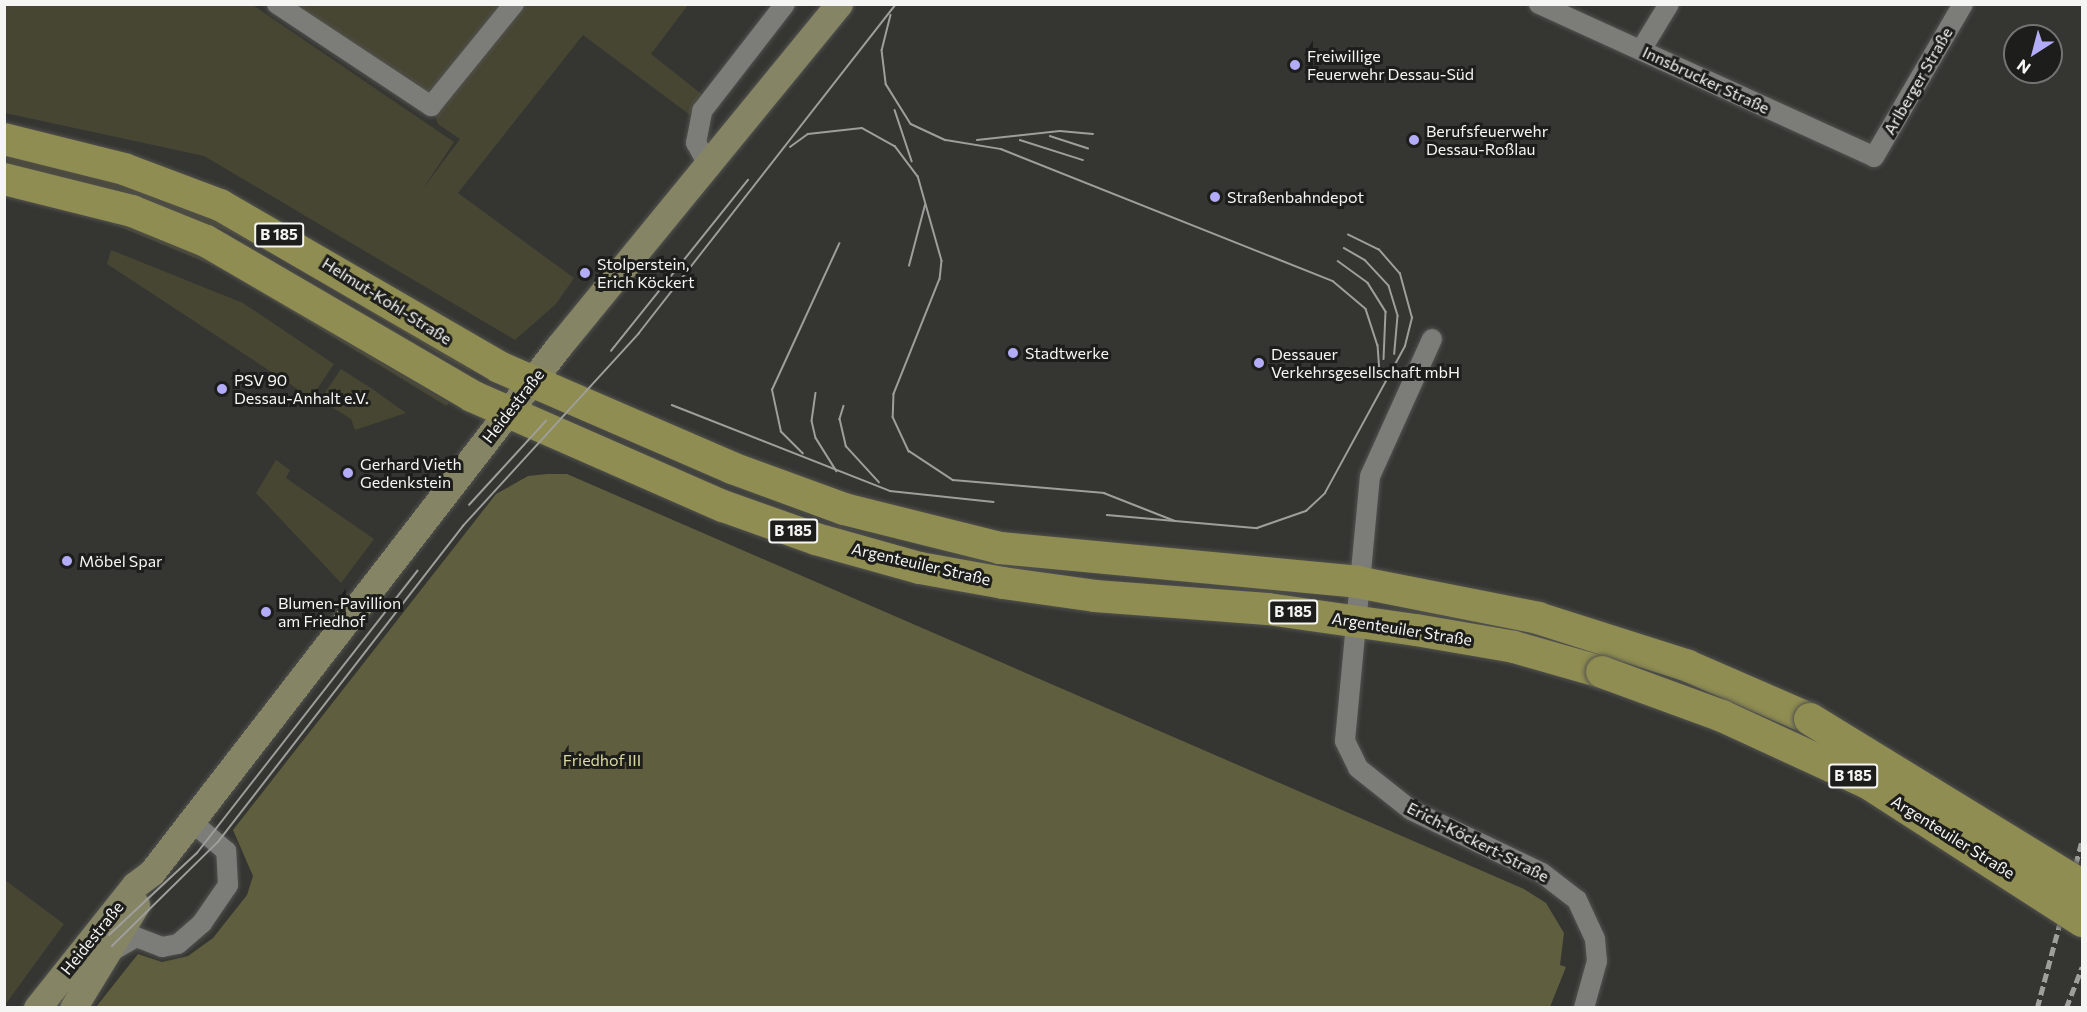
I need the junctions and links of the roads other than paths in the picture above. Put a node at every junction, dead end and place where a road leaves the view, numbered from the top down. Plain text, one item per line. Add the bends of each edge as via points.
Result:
1 (277, 4) edge
2 (514, 4) edge
3 (784, 4) edge
4 (839, 4) edge
5 (1539, 4) edge
6 (1669, 4) edge
7 (1963, 4) edge
8 (1641, 50) junction
9 (4, 139) edge
10 (1874, 157) joint
11 (710, 168) junction
12 (4, 179) edge
13 (1432, 339) dead end
14 (532, 382) junction
15 (507, 412) junction
16 (1357, 582) junction
17 (1353, 621) junction
18 (191, 821) junction
19 (152, 872) junction
20 (2082, 886) edge
21 (2082, 921) edge
22 (108, 953) junction
23 (37, 1008) edge
24 (73, 1008) edge
25 (1584, 1008) edge

1 - 2 street via 431,106
3 - 11 street via 702,111 696,143
4 - 11 main road, Heidestraße
5 - 8 street, Innsbrucker Straße
6 - 8 street
7 - 10 street, Arlberger Straße
8 - 10 street, Innsbrucker Straße
9 - 14 main road, Helmut-Kohl-Straße / B 185 via 124,168 220,205 304,249 425,327
11 - 14 main road, Heidestraße
12 - 15 main road, B 185 via 121,207 206,240 429,373
13 - 16 street, Erich-Köckert-Straße via 1370,476
14 - 15 main road, Heidestraße
14 - 16 main road, Argenteuiler Straße / B 185 via 732,468 927,533 1035,553
15 - 17 main road, Argenteuiler Straße / B 185 via 723,506 920,568 1095,596
15 - 18 main road, Heidestraße
16 - 17 street, Erich-Köckert-Straße
16 - 20 main road, Argenteuiler Straße / B 185, bridge via 1538,618 1612,639 1810,719
17 - 21 main road, Argenteuiler Straße / B 185, bridge via 1514,647 1602,672 1722,716 1868,783
17 - 25 street, Erich-Köckert-Straße via 1345,741 1358,768 1411,810 1564,885 1588,918 1595,939 1597,961
18 - 19 main road, Heidestraße
18 - 22 street, Heidestraße via 226,851 228,885 202,923 178,944 162,947 136,937
19 - 22 main road, Heidestraße
19 - 23 main road, Heidestraße via 135,885
22 - 24 main road, Heidestraße

